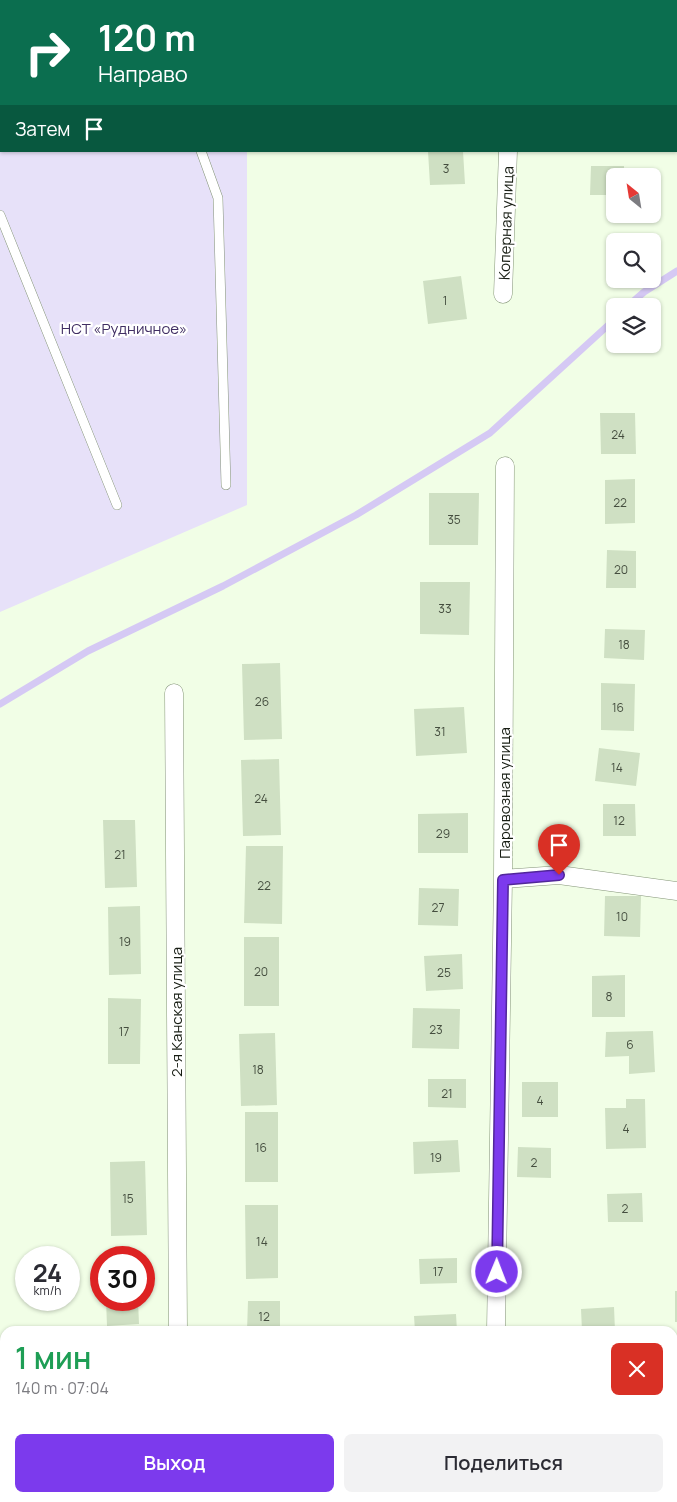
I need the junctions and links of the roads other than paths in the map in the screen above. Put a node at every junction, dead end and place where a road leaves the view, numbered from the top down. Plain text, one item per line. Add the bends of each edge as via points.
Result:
1 (201, 152) edge
2 (508, 152) edge
3 (0, 215) edge
4 (503, 294) dead end
5 (505, 466) dead end
6 (226, 485) dead end
7 (117, 505) dead end
8 (174, 693) dead end
9 (503, 880) junction
10 (677, 891) edge
11 (178, 1326) edge
12 (496, 1326) edge

1 - 6 lane via 218,198
2 - 4 street, Коперная улица
3 - 7 lane
5 - 9 street, Паровозная улица
8 - 11 street, 2-я Канская улица
9 - 10 street via 559,875
9 - 12 street, Паровозная улица

